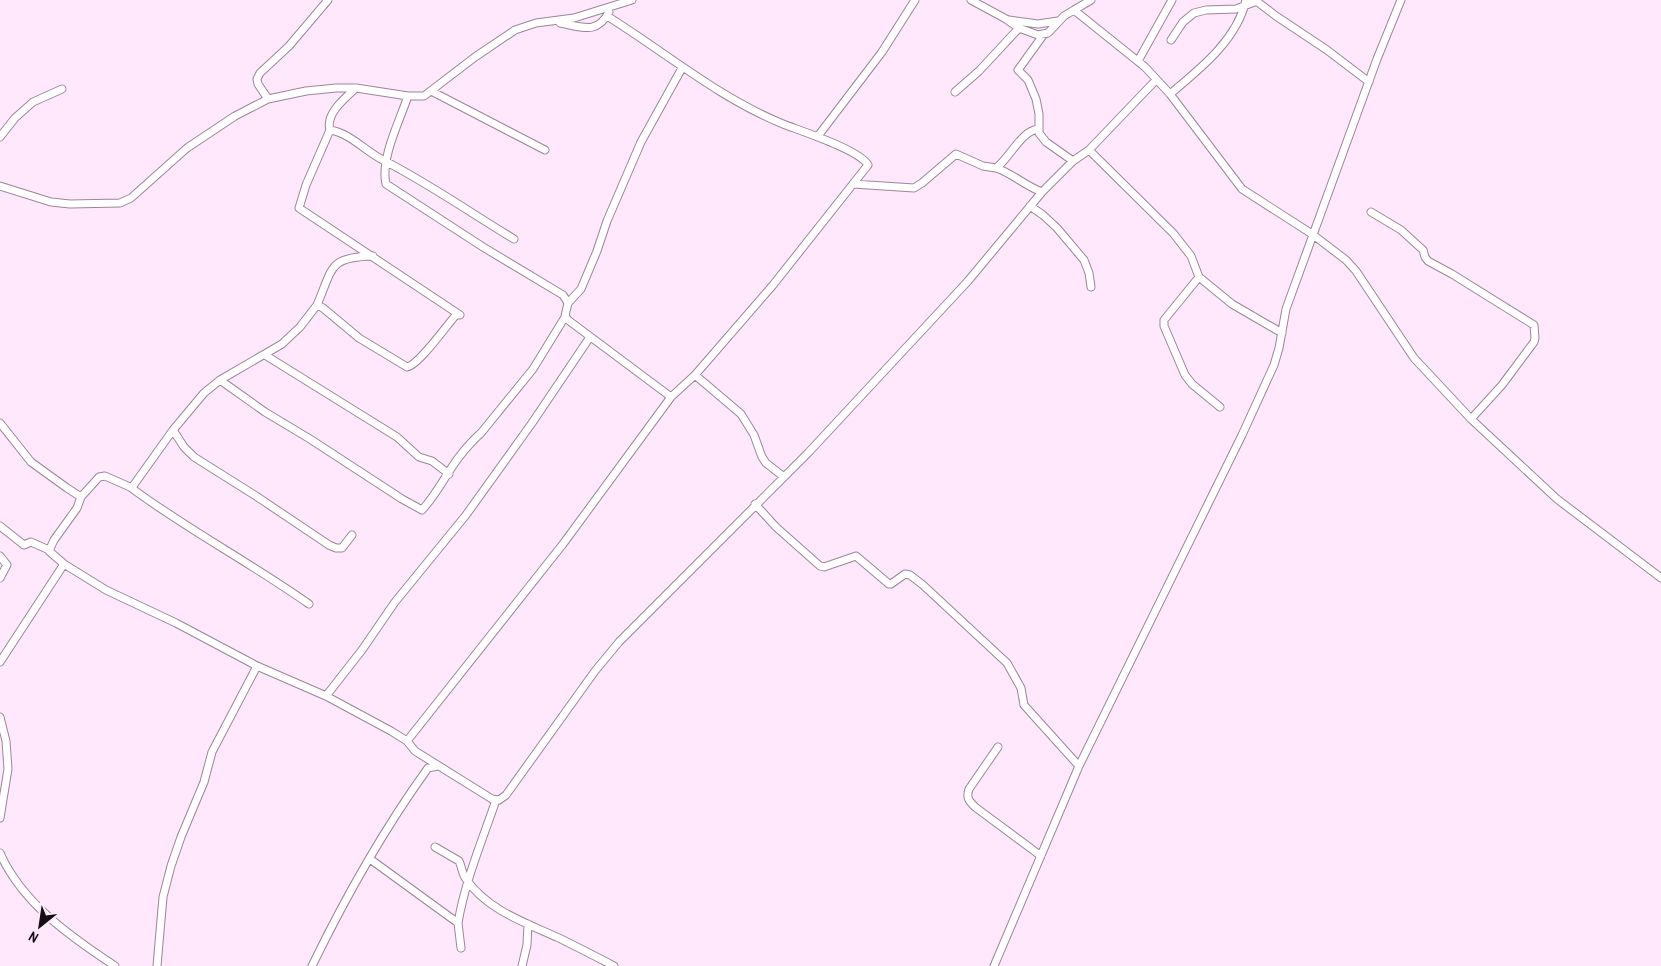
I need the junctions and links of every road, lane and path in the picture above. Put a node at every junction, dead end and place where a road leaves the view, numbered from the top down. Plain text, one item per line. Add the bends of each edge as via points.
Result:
1 (328, 0) edge
2 (632, 0) edge
3 (915, 0) edge
4 (971, 0) edge
5 (1091, 0) edge
6 (1172, 0) edge
7 (1401, 0) edge
8 (1256, 1) edge
9 (623, 2) edge
10 (1246, 3) edge
11 (613, 5) junction
12 (1074, 10) junction
13 (607, 16) junction
14 (1006, 19) junction
15 (554, 21) junction
16 (1058, 21) junction
17 (1019, 28) junction
18 (1044, 34) junction
19 (1171, 40) dead end
20 (1138, 61) junction
21 (682, 68) junction
22 (1156, 80) junction
23 (1369, 82) junction
24 (356, 88) junction
25 (62, 89) dead end
26 (431, 91) junction
27 (955, 92) dead end
28 (1170, 94) junction
29 (408, 96) junction
30 (268, 99) junction
31 (1038, 129) junction
32 (330, 130) junction
33 (1, 134) edge
34 (818, 136) junction
35 (545, 150) dead end
36 (1088, 150) junction
37 (386, 161) junction
38 (1073, 161) junction
39 (996, 168) junction
40 (853, 184) junction
41 (0, 186) edge
42 (1042, 192) junction
43 (1030, 206) junction
44 (1371, 212) dead end
45 (1312, 234) junction
46 (514, 239) dead end
47 (373, 256) junction
48 (1199, 277) junction
49 (1091, 287) dead end
50 (568, 303) junction
51 (317, 305) junction
52 (566, 317) junction
53 (1282, 333) junction
54 (590, 337) junction
55 (265, 355) junction
56 (695, 375) junction
57 (220, 380) junction
58 (670, 397) junction
59 (1220, 407) dead end
60 (1471, 419) junction
61 (0, 422) edge
62 (173, 430) junction
63 (449, 474) junction
64 (784, 478) junction
65 (130, 487) junction
66 (81, 497) junction
67 (755, 504) junction
68 (0, 526) edge
69 (352, 535) dead end
70 (49, 550) junction
71 (0, 556) edge
72 (64, 564) junction
73 (0, 578) edge
74 (1661, 578) edge
75 (310, 604) dead end
76 (0, 662) edge
77 (257, 666) junction
78 (326, 696) junction
79 (0, 717) edge
80 (408, 741) junction
81 (998, 747) dead end
82 (438, 766) junction
83 (1079, 766) junction
84 (496, 800) junction
85 (0, 818) edge
86 (435, 847) dead end
87 (0, 853) edge
88 (1041, 856) junction
89 (370, 859) junction
90 (467, 881) junction
91 (458, 923) junction
92 (528, 924) junction
93 (461, 948) dead end
94 (115, 966) edge
95 (157, 966) edge
96 (312, 966) edge
97 (522, 966) edge
98 (614, 966) edge
99 (994, 966) edge

1 - 30 street via 289,46 260,72 258,84
2 - 9 street
3 - 34 street via 882,52
4 - 14 street
5 - 12 street
6 - 20 street
7 - 23 street
8 - 10 street
8 - 23 street
9 - 11 street
10 - 19 street via 1236,9 1194,13 1183,22
10 - 28 street via 1220,48
11 - 13 street
11 - 15 street
12 - 16 street
12 - 20 street
13 - 15 street via 597,27 586,28
13 - 21 street
14 - 16 street via 1029,24
14 - 17 street
15 - 26 street via 536,22 515,30
16 - 18 street
17 - 18 street via 1033,34
17 - 27 street
18 - 31 street via 1018,70 1028,80 1036,99
20 - 22 street
21 - 34 street via 762,115
21 - 50 street via 641,142 580,289
22 - 28 street
22 - 36 street
23 - 45 street
24 - 29 street
24 - 30 street via 315,90
24 - 32 street via 333,113 328,123
25 - 33 street via 32,102
26 - 29 street via 424,96
26 - 35 street
28 - 45 street via 1237,184
29 - 37 street
30 - 41 street via 235,116 187,148 131,198 120,203 51,202
31 - 38 street via 1046,142
31 - 39 street via 1025,136
32 - 37 street
32 - 47 street via 299,208
34 - 40 street via 868,163 868,168
36 - 38 street
36 - 48 street via 1173,233 1191,256
37 - 46 street
37 - 50 street via 385,181 390,188 563,295
38 - 42 street
39 - 40 street via 956,154 914,188
39 - 42 street
40 - 56 street via 773,286
42 - 43 street
43 - 49 street via 1057,228 1084,260
43 - 64 street via 968,282
44 - 60 street via 1401,230 1423,250 1428,261 1534,325 1534,342
45 - 53 street via 1286,309
45 - 60 street via 1356,271 1414,358
47 - 51 street via 353,257 336,264
47 - 51 street via 460,316 456,315 419,359 411,366 403,366 359,338
48 - 53 street via 1232,304
48 - 59 street via 1164,320 1164,326 1185,375
50 - 52 street
51 - 55 street via 300,327
52 - 54 street
52 - 63 street via 533,369 458,458
53 - 83 street via 1274,365 1242,435
54 - 58 street
54 - 78 street via 466,515 395,602
55 - 57 street
55 - 63 street via 389,432 418,457 432,461
56 - 58 street
56 - 64 street via 741,414 766,463
57 - 62 street via 198,399
57 - 63 street via 264,412 418,508 424,509
58 - 80 street via 563,544
60 - 74 street via 1557,499
61 - 66 street via 31,462
62 - 65 street
62 - 69 street via 194,457 328,545 342,548
64 - 67 street
65 - 66 street via 102,476
65 - 75 street via 200,536
66 - 70 street
67 - 83 street via 820,566 856,556 889,584 905,574 923,585 1007,664 1021,688 1024,706
67 - 84 street via 619,642 506,795
68 - 70 street via 26,546 31,542
70 - 72 street
71 - 73 street via 7,567
72 - 76 street
72 - 77 street via 106,590
77 - 78 street
77 - 95 street via 212,752 204,782 173,859 164,897
78 - 80 street
79 - 85 street via 8,769
80 - 82 street via 415,751
81 - 88 street via 969,789 967,798
82 - 84 street
82 - 89 street via 427,769
83 - 88 street
84 - 90 street
86 - 90 street via 459,861
87 - 94 street via 20,887 36,904 82,944
88 - 99 street
89 - 91 street
89 - 96 street
90 - 91 street
90 - 92 street via 485,900
91 - 93 street
92 - 97 street
92 - 98 street

